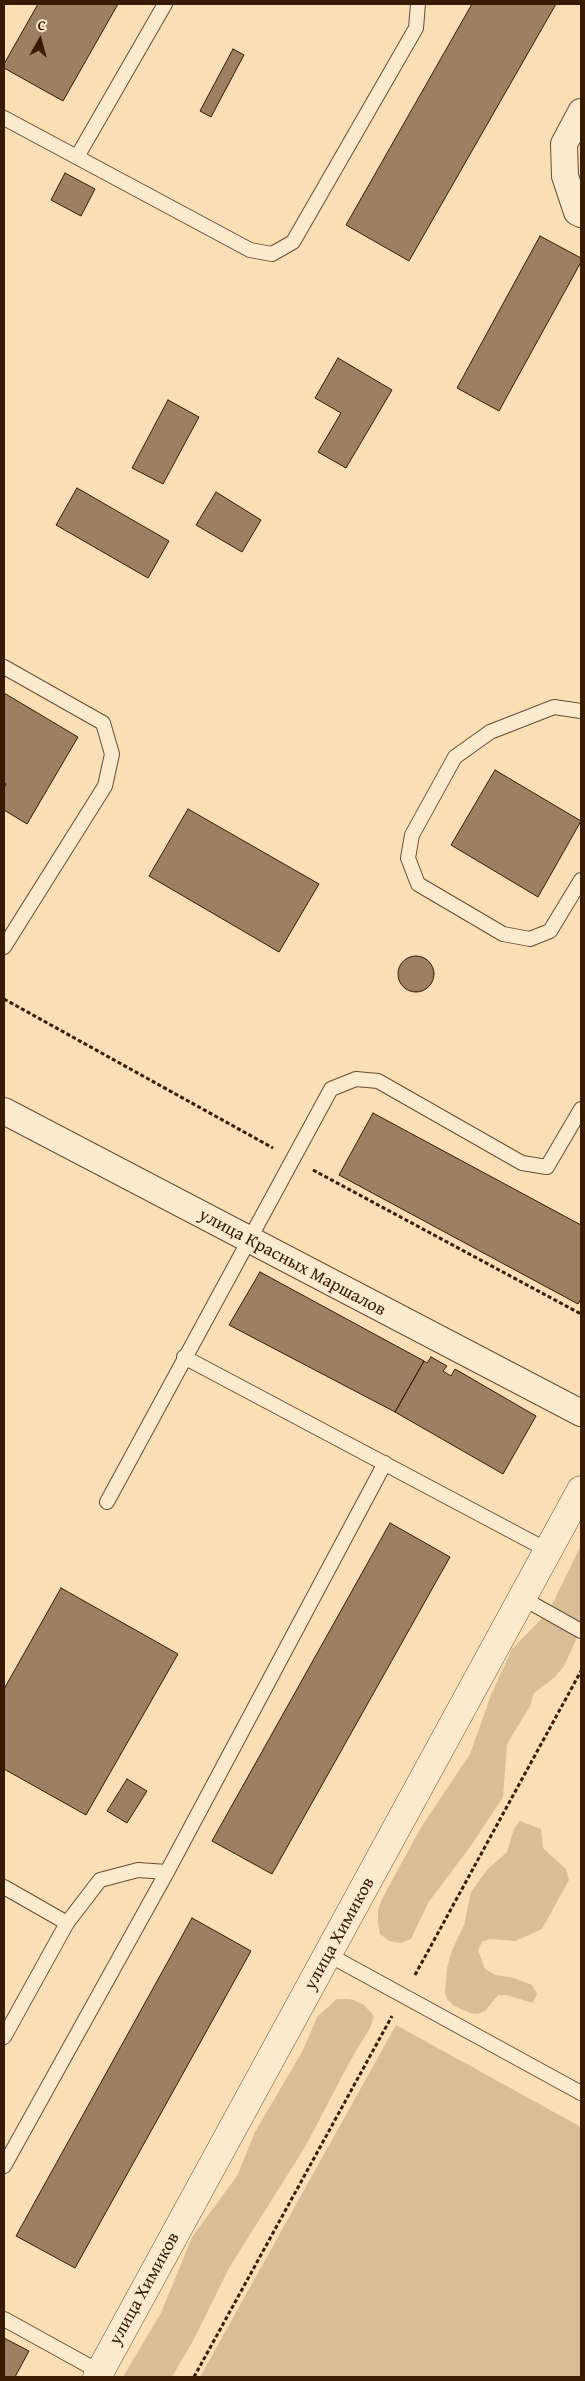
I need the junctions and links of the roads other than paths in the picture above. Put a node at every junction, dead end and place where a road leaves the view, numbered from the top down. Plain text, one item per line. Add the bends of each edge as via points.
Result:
1 (165, 4) edge
2 (418, 4) edge
3 (581, 112) edge
4 (4, 118) edge
5 (76, 157) junction
6 (581, 214) edge
7 (4, 667) edge
8 (581, 711) edge
9 (581, 880) edge
10 (4, 947) edge
11 (581, 1109) edge
12 (4, 1111) edge
13 (248, 1240) junction
14 (184, 1357) junction
15 (581, 1414) edge
16 (385, 1463) junction
17 (581, 1490) edge
18 (106, 1502) dead end
19 (549, 1550) junction
20 (524, 1599) junction
21 (581, 1631) edge
22 (167, 1872) junction
23 (4, 1887) edge
24 (66, 1922) junction
25 (329, 1955) junction
26 (4, 2038) edge
27 (581, 2093) edge
28 (4, 2166) edge
29 (4, 2319) edge
30 (99, 2375) edge

1 - 5 lane
2 - 5 lane via 416,28 293,242 272,254 250,250
3 - 6 street via 564,144 565,176 577,212
4 - 5 lane
7 - 10 lane via 103,723 112,754 105,786
8 - 9 lane via 554,708 490,732 455,757 412,835 408,858 418,884 503,934 530,939 550,931
11 - 13 lane via 547,1167 522,1163 378,1082 356,1079 331,1089
12 - 13 street, улица Красных Маршалов
13 - 14 lane
13 - 15 street, улица Красных Маршалов
14 - 16 lane
14 - 18 lane
16 - 19 lane
16 - 22 lane
17 - 19 street, улица Химиков
19 - 20 street, улица Химиков
20 - 21 lane
20 - 25 street, улица Химиков
22 - 24 lane via 138,1870 100,1880
22 - 28 lane
23 - 24 lane
24 - 26 lane
25 - 27 lane
25 - 30 street, улица Химиков
29 - 30 lane

